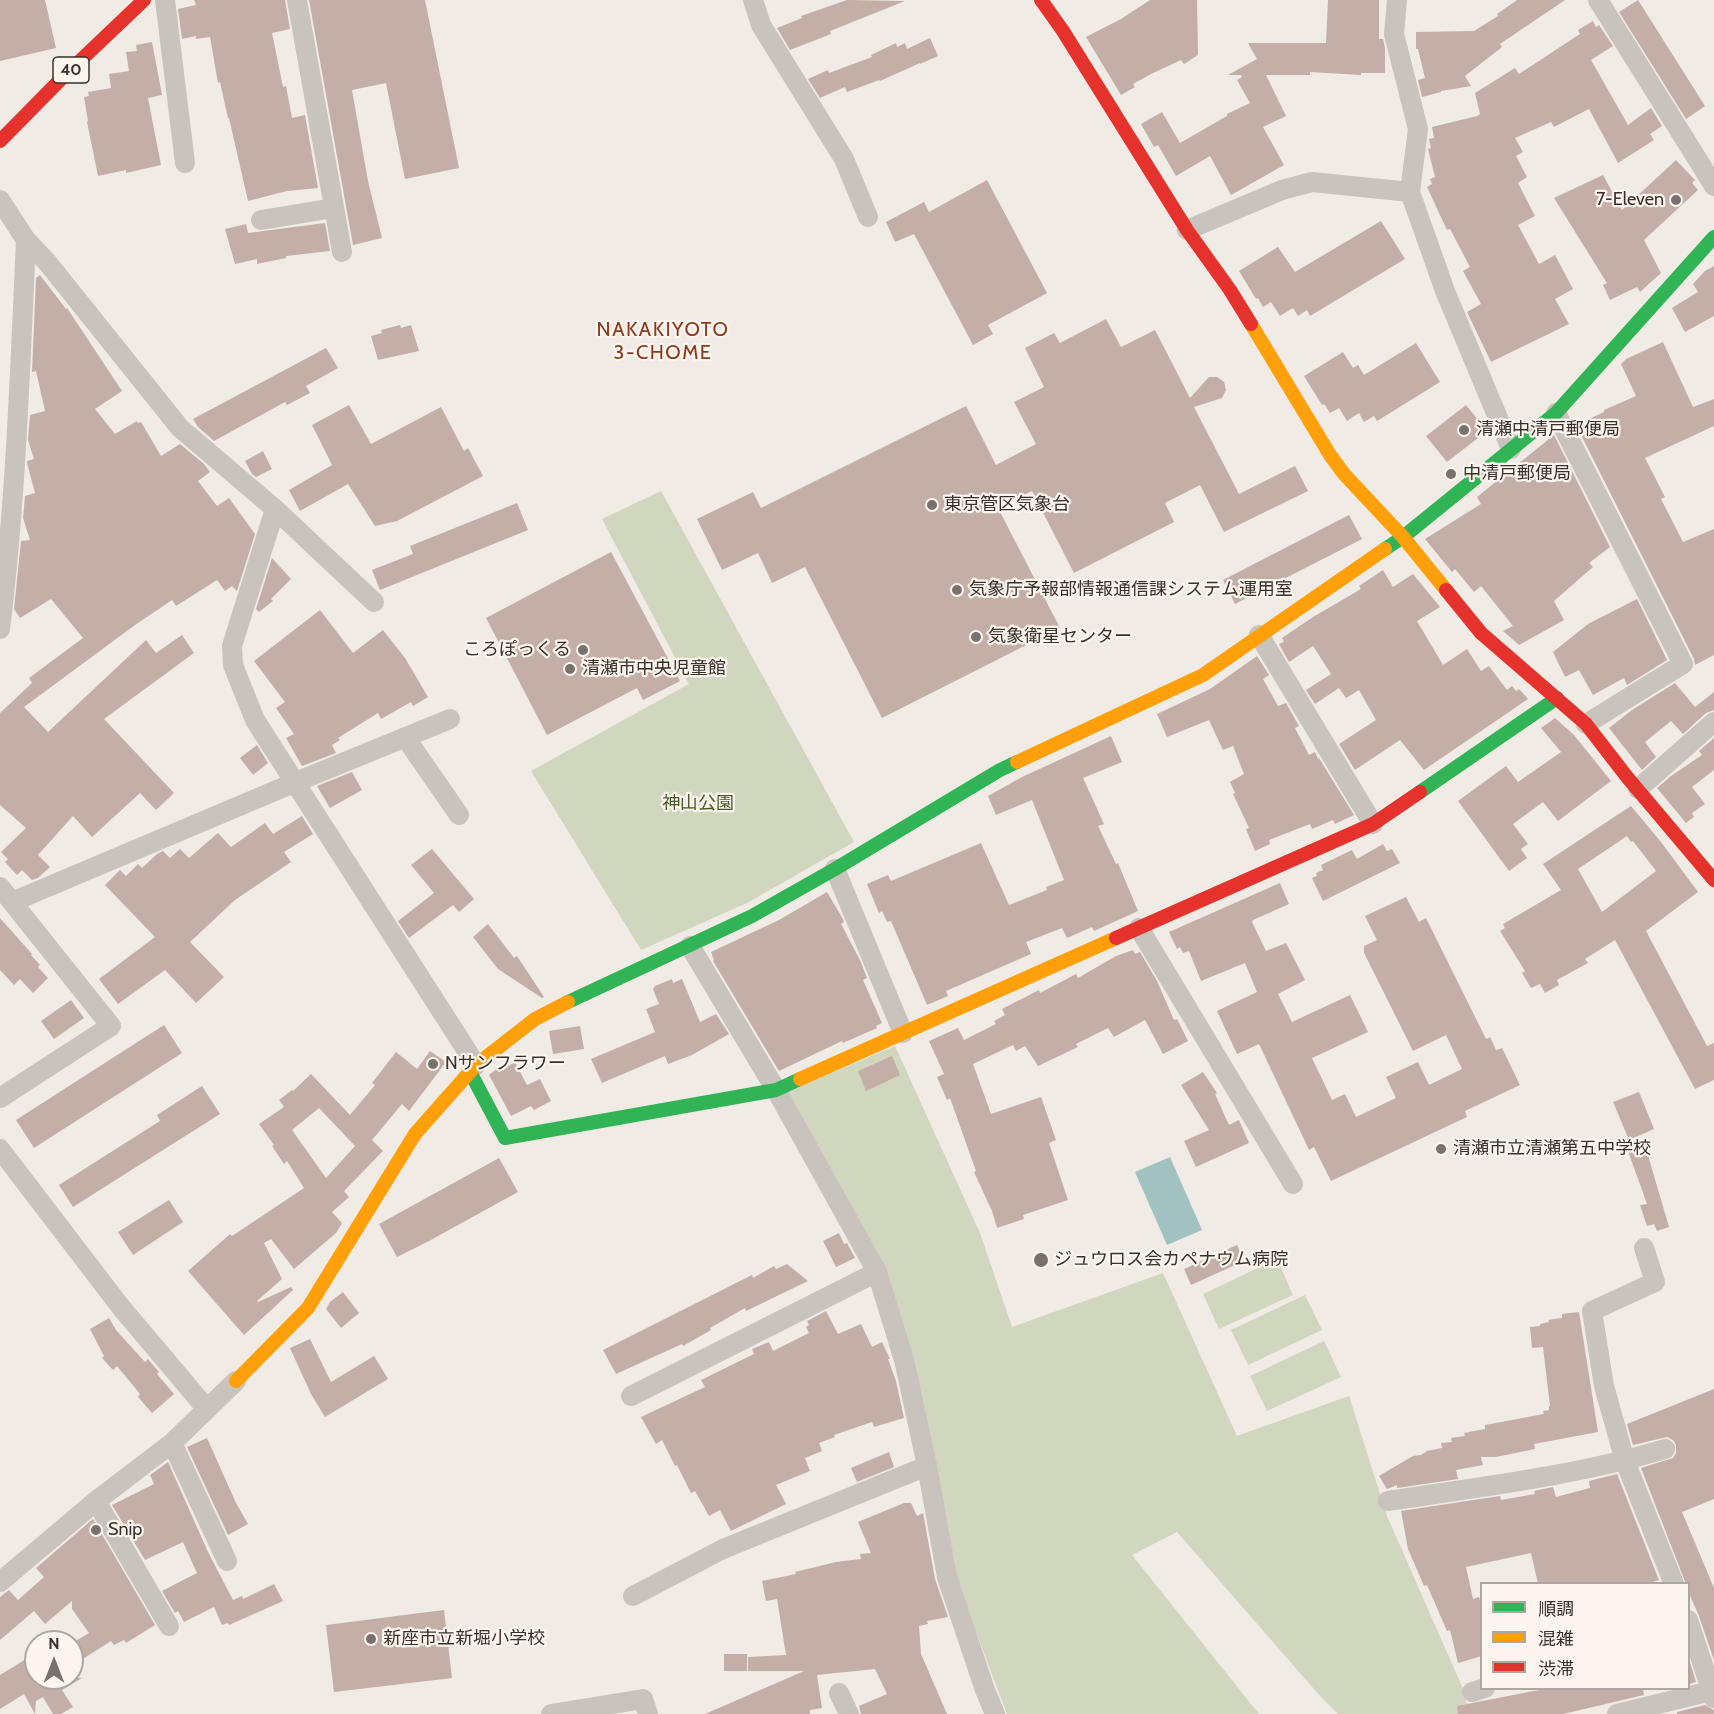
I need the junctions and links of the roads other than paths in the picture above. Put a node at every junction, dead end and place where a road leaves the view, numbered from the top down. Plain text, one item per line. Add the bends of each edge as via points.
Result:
1 (144, 0) edge
2 (165, 0) edge
3 (297, 0) edge
4 (753, 0) edge
5 (1041, 0) edge
6 (1397, 0) edge
7 (1598, 0) edge
8 (0, 141) edge
9 (185, 163) dead end
10 (1714, 186) edge
11 (1410, 192) junction
12 (0, 200) edge
13 (334, 208) junction
14 (868, 217) dead end
15 (261, 220) dead end
16 (1187, 230) junction
17 (26, 240) junction
18 (1713, 240) edge
19 (342, 252) dead end
20 (1556, 413) junction
21 (8, 438) edge
22 (1511, 449) junction
23 (275, 509) junction
24 (1403, 537) junction
25 (374, 602) dead end
26 (0, 629) edge
27 (1259, 635) junction
28 (1557, 698) junction
29 (450, 720) dead end
30 (1714, 722) edge
31 (1586, 724) junction
32 (405, 737) junction
33 (296, 782) junction
34 (1638, 789) junction
35 (459, 815) dead end
36 (1373, 824) junction
37 (835, 869) junction
38 (1714, 880) edge
39 (6, 895) edge
40 (1139, 927) junction
41 (690, 946) junction
42 (903, 1033) junction
43 (473, 1068) junction
44 (776, 1090) junction
45 (0, 1098) edge
46 (0, 1149) edge
47 (1293, 1184) dead end
48 (1644, 1248) dead end
49 (877, 1272) junction
50 (236, 1381) joint
51 (631, 1396) dead end
52 (206, 1408) junction
53 (172, 1443) junction
54 (1665, 1449) dead end
55 (1625, 1461) junction
56 (927, 1466) junction
57 (96, 1501) junction
58 (1388, 1502) dead end
59 (226, 1561) dead end
60 (0, 1582) edge
61 (1673, 1582) edge
62 (633, 1596) dead end
63 (169, 1626) dead end
64 (1691, 1633) edge
65 (838, 1694) dead end
66 (1713, 1695) edge
67 (551, 1714) edge
68 (648, 1714) edge
69 (849, 1714) edge
70 (995, 1714) edge
71 (1617, 1714) edge

1 - 8 street, 40
2 - 9 street
3 - 13 street
4 - 14 street via 761,25 844,159
5 - 16 street
6 - 11 street via 1394,34 1418,129
7 - 10 street
11 - 16 street via 1312,182 1282,190
11 - 22 street via 1445,291
12 - 17 street
13 - 15 street
13 - 19 street
16 - 24 street via 1230,290 1330,455
17 - 21 street
17 - 23 street via 180,428
18 - 20 street
20 - 22 street
20 - 31 street via 1683,664
21 - 26 street via 7,577
22 - 24 street
23 - 25 street
23 - 33 street via 232,646 233,665 255,720
24 - 27 street
24 - 28 street via 1481,633
27 - 36 street
27 - 37 street via 1203,675 1000,770
28 - 31 street
28 - 36 street
29 - 32 street
30 - 34 street
31 - 34 street
32 - 33 street
32 - 35 street
33 - 39 street
33 - 43 street
34 - 38 street
36 - 40 street
37 - 41 street
37 - 42 street
39 - 45 street via 111,1026
40 - 42 street
40 - 47 street
41 - 43 street via 535,1019
41 - 44 street
42 - 44 street
43 - 44 street via 505,1138
43 - 50 street via 415,1134 308,1308
44 - 49 street
46 - 52 street via 120,1306
48 - 55 street via 1655,1282 1592,1311 1604,1386
49 - 51 street
49 - 56 street via 904,1360
50 - 52 street
52 - 53 street
53 - 57 street
53 - 59 street
54 - 55 street
55 - 58 street
55 - 61 street
56 - 62 street via 723,1549
56 - 70 street via 947,1577
57 - 60 street
57 - 63 street
64 - 66 street
65 - 69 street
66 - 71 street
67 - 68 street via 643,1699

